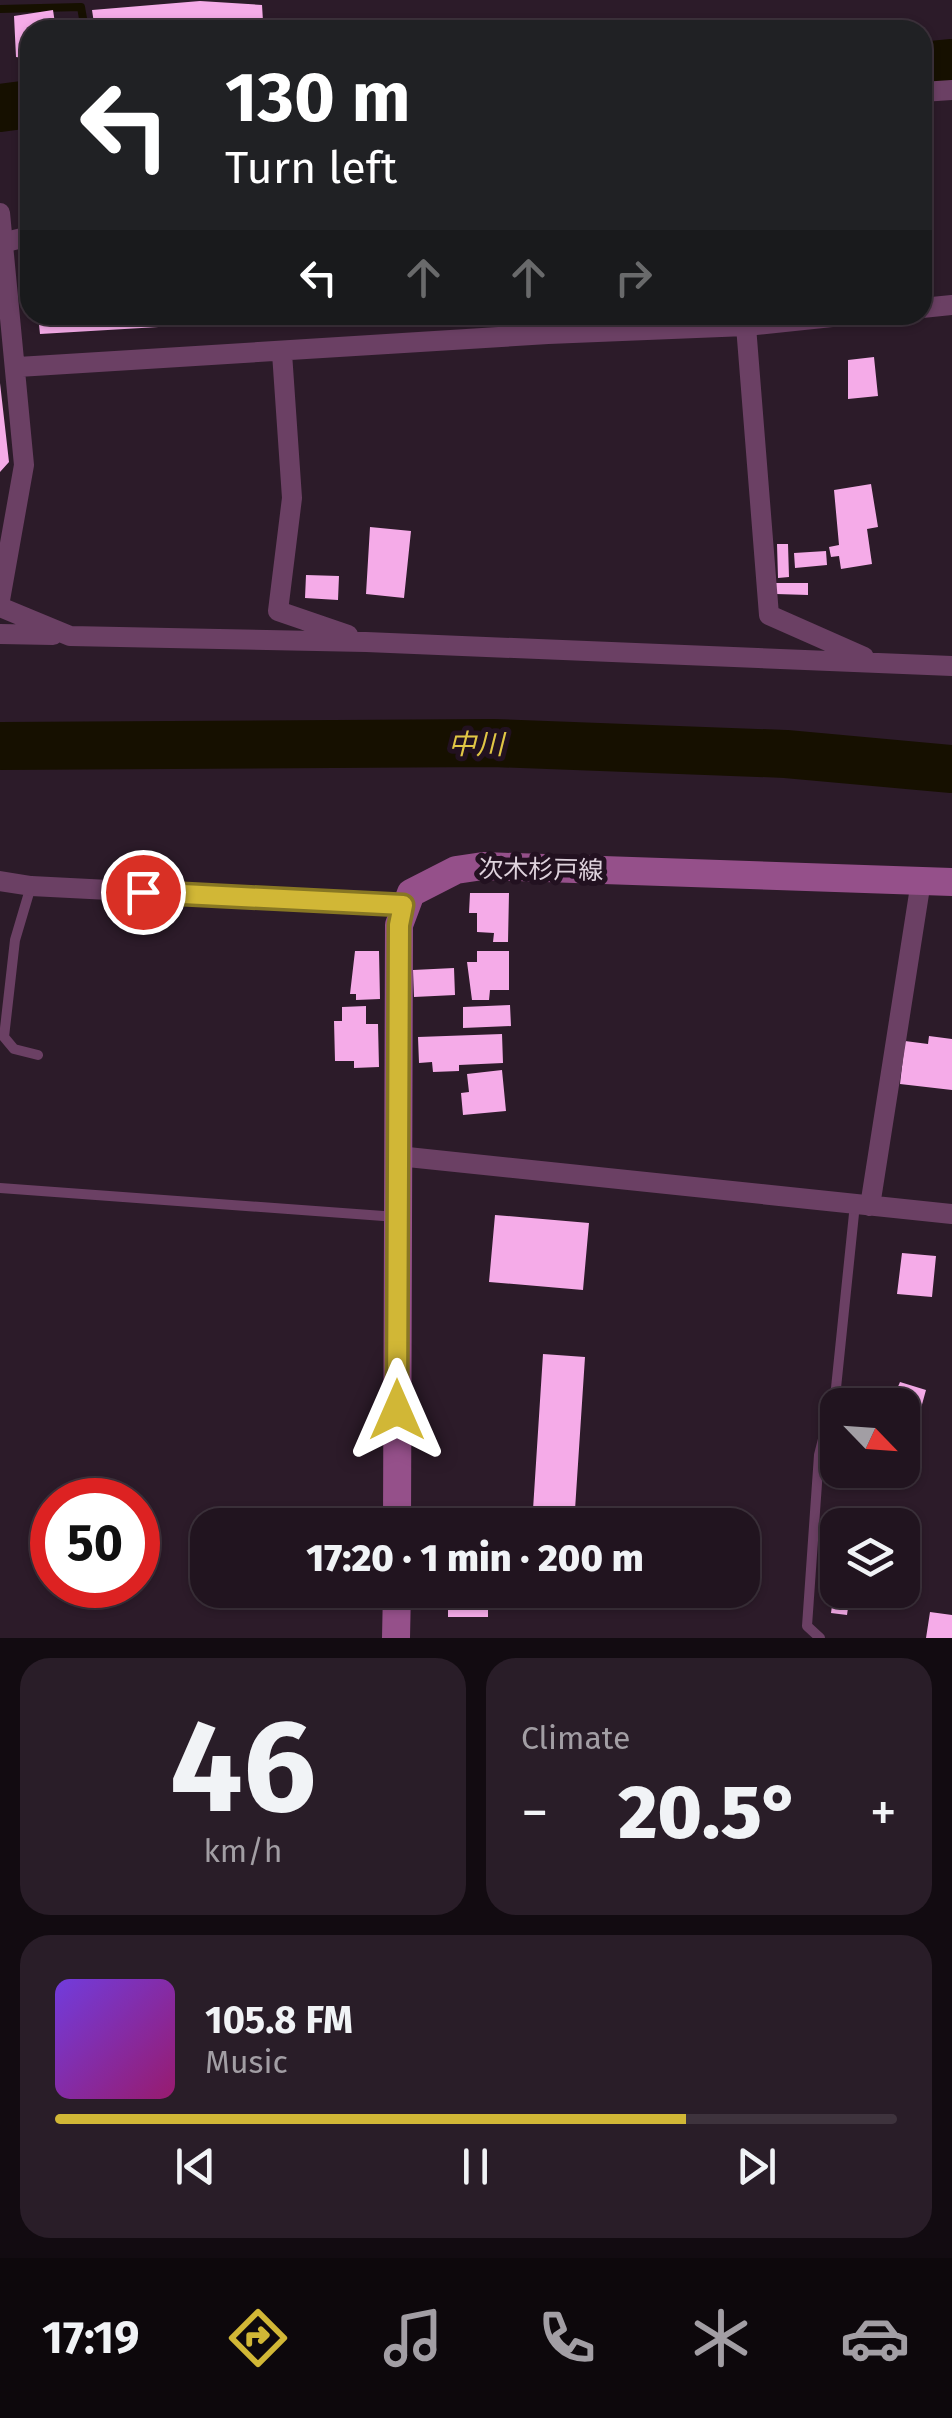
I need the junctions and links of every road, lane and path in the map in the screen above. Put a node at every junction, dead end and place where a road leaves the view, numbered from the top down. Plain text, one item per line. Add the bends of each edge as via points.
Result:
1 (0, 213) edge
2 (20, 238) edge
3 (6, 242) junction
4 (538, 325) edge
5 (646, 325) edge
6 (755, 325) edge
7 (746, 326) junction
8 (282, 352) junction
9 (18, 367) junction
10 (0, 604) edge
11 (0, 634) edge
12 (70, 636) junction
13 (366, 642) junction
14 (877, 663) junction
15 (952, 666) edge
16 (0, 881) edge
17 (921, 881) junction
18 (952, 882) edge
19 (31, 886) junction
20 (403, 905) junction
21 (38, 1055) dead end
22 (398, 1156) junction
23 (0, 1188) edge
24 (863, 1205) junction
25 (952, 1214) edge
26 (398, 1217) junction
27 (397, 1508) edge
28 (397, 1608) edge
29 (396, 1638) edge
30 (820, 1638) edge

1 - 3 street
2 - 3 street
3 - 9 street
4 - 8 street
5 - 7 street
6 - 7 street
7 - 14 street via 769,615
8 - 9 street
8 - 13 street via 292,498 278,611
9 - 10 street via 24,465
10 - 12 street
11 - 12 street
12 - 13 street
13 - 14 street
14 - 15 street
16 - 19 street
17 - 18 main road, 次木杉戸線
17 - 20 main road, 次木杉戸線 via 483,866 427,881
17 - 24 street
19 - 20 street
19 - 21 lane via 15,940 4,1036 14,1049
20 - 22 main road
22 - 24 street
22 - 26 main road
23 - 26 lane
24 - 25 street
24 - 30 lane via 836,1388 819,1455 807,1626
26 - 27 main road
28 - 29 main road

